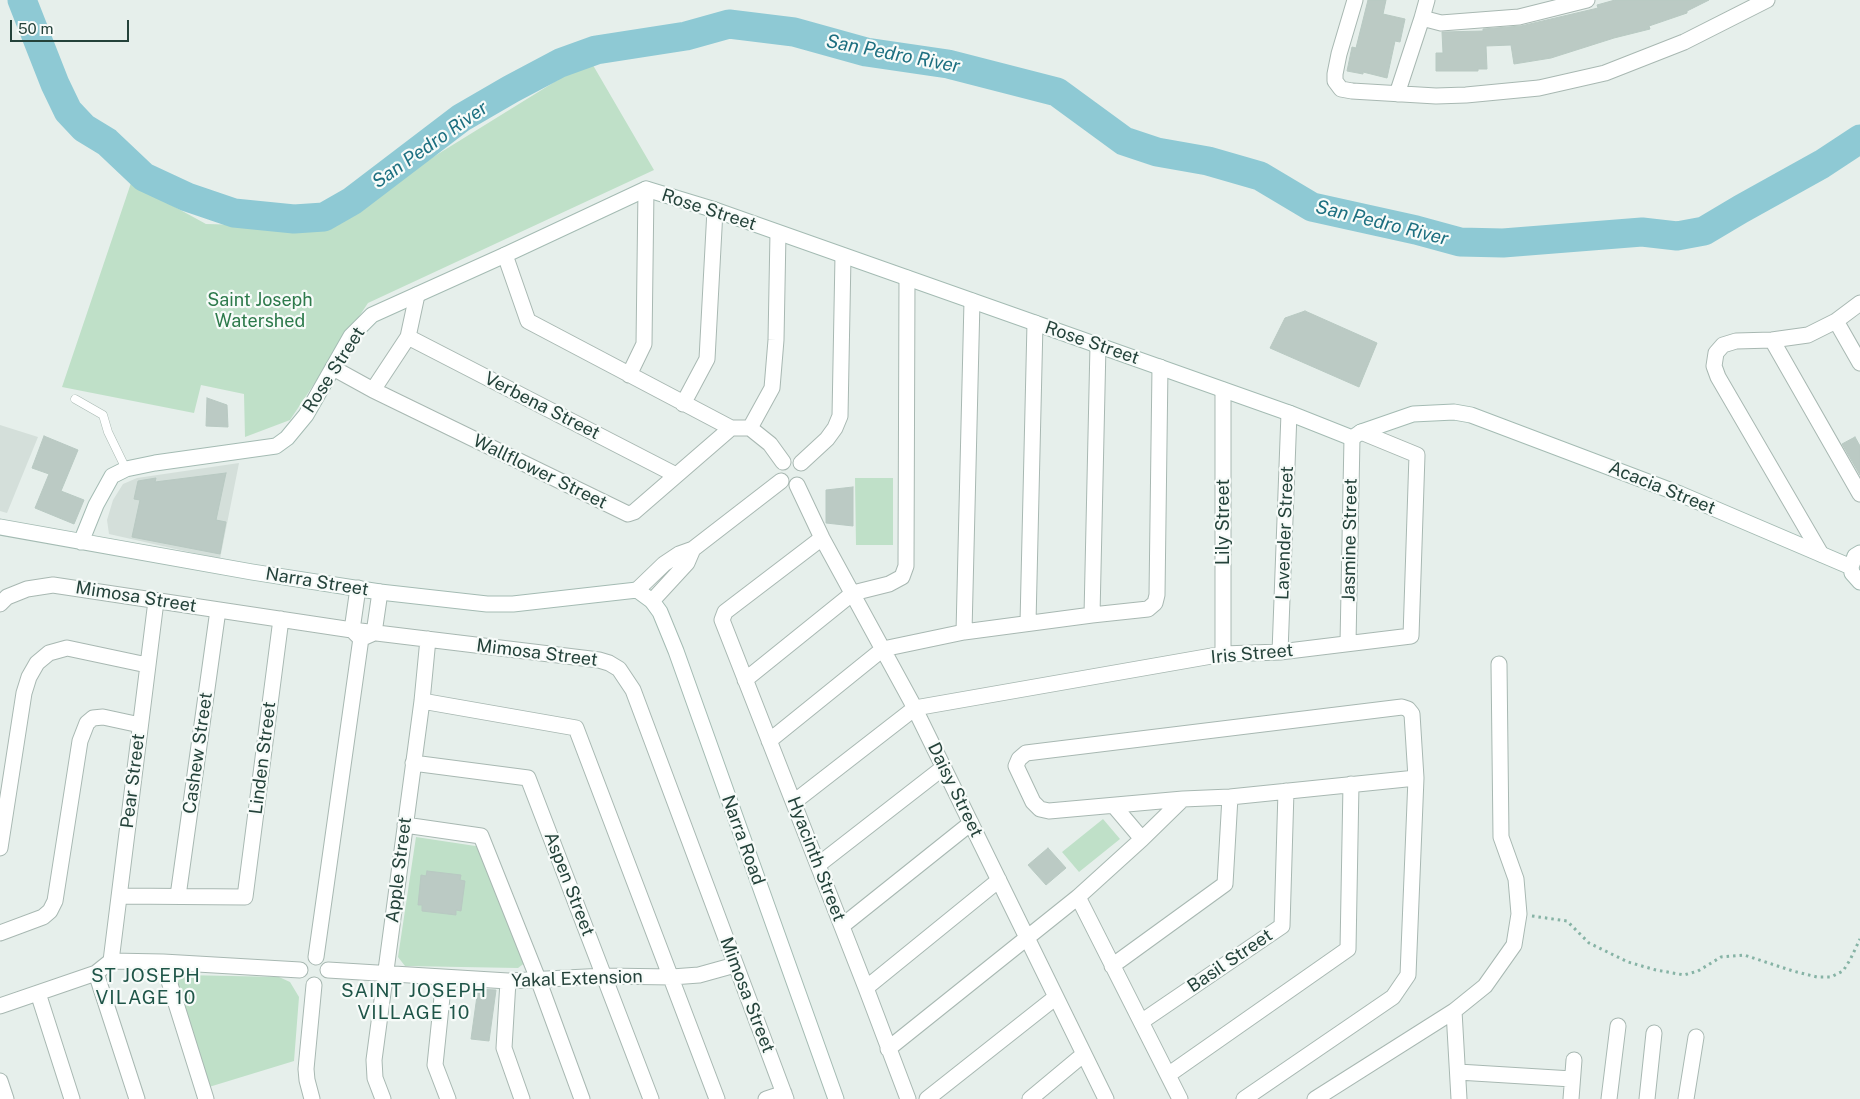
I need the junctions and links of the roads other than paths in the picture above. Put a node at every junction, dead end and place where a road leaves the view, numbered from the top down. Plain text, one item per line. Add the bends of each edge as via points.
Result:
1 (1355, 0) edge
2 (1427, 0) edge
3 (1588, 0) edge
4 (1767, 0) edge
5 (1422, 18) junction
6 (1397, 94) junction
7 (646, 189) junction
8 (715, 210) junction
9 (778, 232) junction
10 (505, 255) junction
11 (843, 256) junction
12 (908, 278) junction
13 (417, 295) junction
14 (972, 301) junction
15 (1860, 303) edge
16 (1836, 321) junction
17 (1035, 323) junction
18 (408, 337) junction
19 (1772, 340) junction
20 (1098, 345) junction
21 (1860, 364) edge
22 (1160, 367) junction
23 (333, 368) junction
24 (629, 375) junction
25 (373, 390) junction
26 (1223, 390) junction
27 (75, 399) dead end
28 (683, 404) junction
29 (1289, 413) junction
30 (731, 428) junction
31 (750, 428) junction
32 (1357, 435) junction
33 (1417, 456) joint
34 (783, 462) junction
35 (801, 464) junction
36 (126, 470) junction
37 (676, 475) junction
38 (781, 481) junction
39 (797, 485) junction
40 (1860, 494) edge
41 (0, 527) edge
42 (822, 538) junction
43 (81, 542) junction
44 (693, 549) junction
45 (1860, 552) edge
46 (1821, 554) junction
47 (1851, 567) junction
48 (1860, 582) edge
49 (358, 588) junction
50 (636, 590) junction
51 (380, 592) junction
52 (852, 593) junction
53 (156, 601) junction
54 (652, 601) junction
55 (0, 604) edge
56 (218, 610) junction
57 (1092, 615) junction
58 (281, 620) junction
59 (1028, 623) junction
60 (964, 632) junction
61 (362, 634) junction
62 (428, 639) junction
63 (1348, 643) junction
64 (883, 649) junction
65 (1280, 652) junction
66 (1224, 654) junction
67 (1499, 664) dead end
68 (147, 665) junction
69 (745, 680) junction
70 (422, 700) junction
71 (915, 708) junction
72 (140, 725) junction
73 (769, 741) junction
74 (414, 763) junction
75 (944, 767) junction
76 (1416, 778) junction
77 (1351, 784) junction
78 (1286, 791) junction
79 (1230, 797) junction
80 (1183, 799) junction
81 (794, 802) junction
82 (1114, 806) junction
83 (971, 823) junction
84 (405, 825) junction
85 (1142, 839) junction
86 (0, 848) edge
87 (818, 865) junction
88 (999, 880) junction
89 (119, 896) junction
90 (178, 896) junction
91 (1078, 897) junction
92 (842, 926) junction
93 (0, 933) edge
94 (1028, 938) junction
95 (316, 957) junction
96 (111, 961) junction
97 (162, 962) junction
98 (735, 965) junction
99 (1112, 966) junction
100 (300, 970) junction
101 (328, 970) junction
102 (96, 973) junction
103 (386, 975) junction
104 (605, 976) junction
105 (672, 977) junction
106 (444, 978) junction
107 (538, 979) junction
108 (508, 981) junction
109 (314, 985) junction
110 (866, 988) junction
111 (38, 993) junction
112 (1056, 997) junction
113 (0, 1006) edge
114 (1454, 1010) junction
115 (1141, 1022) junction
116 (1618, 1026) dead end
117 (1654, 1033) dead end
118 (1696, 1038) dead end
119 (888, 1049) junction
120 (1084, 1054) junction
121 (1574, 1060) dead end
122 (1458, 1072) junction
123 (1168, 1075) junction
124 (1572, 1079) junction
125 (0, 1080) edge
126 (785, 1096) edge
127 (6, 1099) edge
128 (72, 1099) edge
129 (136, 1099) edge
130 (206, 1099) edge
131 (312, 1099) edge
132 (383, 1099) edge
133 (448, 1099) edge
134 (522, 1099) edge
135 (582, 1099) edge
136 (651, 1099) edge
137 (718, 1099) edge
138 (766, 1099) edge
139 (836, 1099) edge
140 (908, 1099) edge
141 (927, 1099) edge
142 (1030, 1099) edge
143 (1106, 1099) edge
144 (1180, 1099) edge
145 (1244, 1099) edge
146 (1315, 1099) edge
147 (1459, 1099) edge
148 (1571, 1099) edge
149 (1609, 1099) edge
150 (1647, 1099) edge
151 (1686, 1099) edge

1 - 6 street via 1339,54 1335,81 1341,89
2 - 5 street
3 - 5 street via 1519,17 1441,23
4 - 6 street via 1684,42 1604,73 1573,81 1466,95
5 - 6 street
7 - 8 street, Rose Street
7 - 10 street, Rose Street
7 - 24 street via 644,344
8 - 9 street, Rose Street
8 - 28 street via 707,359
9 - 11 street, Rose Street
9 - 31 street via 772,388
10 - 13 street, Rose Street
10 - 24 street via 528,321
11 - 12 street, Rose Street
11 - 35 street via 840,416 827,439
12 - 14 street, Rose Street
12 - 52 street via 906,566 902,577 890,584
13 - 18 street
13 - 23 street, Rose Street via 372,315 352,336
14 - 17 street, Rose Street
14 - 60 street
15 - 16 street
16 - 19 street via 1808,335
16 - 21 street
17 - 20 street, Rose Street
17 - 59 street
18 - 25 street
18 - 37 street, Verbena Street
19 - 40 street
19 - 46 street via 1736,341 1723,346 1716,354 1714,366
20 - 22 street, Rose Street
20 - 57 street
22 - 26 street, Rose Street
22 - 57 street via 1157,596 1148,609
23 - 25 street, Wallflower Street
23 - 36 street, Rose Street via 306,414 287,438 276,446 155,462
24 - 28 street
25 - 37 street, Wallflower Street via 628,514
26 - 29 street, Rose Street
26 - 66 street, Lily Street
27 - 36 lane via 103,415
28 - 30 street
29 - 32 street, Rose Street
29 - 65 street, Lavender Street
30 - 31 street
30 - 37 street, Wallflower Street
31 - 34 street via 770,444
32 - 33 street, Rose Street
32 - 46 street, Acacia Street via 1413,414 1454,412 1471,415 1680,494
32 - 63 street, Jasmine Street
33 - 63 street, Iris Street via 1411,636
34 - 35 street via 794,459
34 - 38 street via 778,469
35 - 39 street via 805,475
36 - 43 street, Rose Street via 112,476
38 - 39 street via 789,486
38 - 44 street
39 - 42 street, Daisy Street
41 - 43 street, Narra Street
42 - 52 street, Daisy Street
42 - 69 street, Hyacinth Street via 725,612 722,620
43 - 49 street, Narra Street
44 - 50 street via 664,564
44 - 54 street via 687,563
45 - 47 street
46 - 47 street, Acacia Street
47 - 48 street
49 - 51 street, Narra Street
49 - 61 street
50 - 51 street, Narra Street via 513,604
50 - 54 street, Narra Road
51 - 61 street
52 - 64 street, Daisy Street
52 - 69 street
53 - 55 street, Mimosa Street via 53,584 26,589 7,597
53 - 56 street, Mimosa Street
53 - 68 street, Pear Street
54 - 139 street, Narra Road via 676,651
56 - 58 street, Mimosa Street
56 - 90 street, Cashew Street
57 - 59 street
58 - 61 street, Mimosa Street
58 - 90 street, Linden Street via 245,897
59 - 60 street
60 - 64 street
61 - 62 street, Mimosa Street
61 - 95 street
62 - 70 street, Apple Street
62 - 98 street, Mimosa Street via 599,660 618,670 633,690
63 - 65 street, Iris Street
64 - 71 street, Daisy Street
64 - 73 street
65 - 66 street, Iris Street
66 - 71 street, Iris Street
67 - 114 street via 1501,837 1516,879 1519,914 1514,945 1484,986
68 - 72 street, Pear Street
68 - 86 street via 67,648 49,653 37,663 24,693
69 - 73 street, Hyacinth Street
70 - 74 street, Apple Street
70 - 105 street via 576,728
71 - 75 street, Daisy Street
71 - 81 street
72 - 89 street, Pear Street
72 - 93 street via 103,718 93,718 88,723 80,741 55,900 43,917
73 - 81 street, Hyacinth Street
74 - 84 street, Apple Street
74 - 104 street, Aspen Street via 528,778
75 - 83 street, Daisy Street
75 - 87 street
76 - 77 street
76 - 82 street via 1412,714 1402,707 1026,754 1019,759 1016,766 1033,802 1040,809
76 - 145 street via 1408,975 1393,997
77 - 78 street
77 - 123 street via 1348,949
78 - 79 street
78 - 115 street, Basil Street via 1282,926
79 - 80 street
79 - 99 street via 1225,884
80 - 82 street
80 - 85 street
81 - 87 street, Hyacinth Street
82 - 85 street
83 - 88 street, Daisy Street
83 - 92 street
84 - 103 street, Apple Street
84 - 107 street via 482,836
85 - 91 street
87 - 92 street, Hyacinth Street
88 - 94 street, Daisy Street
88 - 110 street
89 - 90 street
89 - 96 street, Pear Street
91 - 94 street
91 - 99 street
92 - 110 street, Hyacinth Street
94 - 112 street, Daisy Street
94 - 119 street
95 - 100 street via 305,960
95 - 101 street via 326,964
96 - 97 street
96 - 102 street
97 - 100 street
97 - 130 street
98 - 105 street, Yakal Extension via 699,975
98 - 126 street, Mimosa Street
99 - 115 street
100 - 109 street via 304,980
101 - 103 street, Yakal Extension
101 - 109 street via 322,982
102 - 111 street
102 - 129 street
103 - 106 street, Yakal Extension
103 - 132 street, Apple Street via 374,1060 375,1078
104 - 105 street, Yakal Extension
104 - 107 street, Yakal Extension
104 - 136 street, Aspen Street
105 - 137 street
106 - 108 street, Yakal Extension
106 - 133 street via 435,1065
107 - 108 street, Yakal Extension
107 - 135 street
108 - 134 street via 504,1048
109 - 131 street via 306,1070
110 - 119 street, Hyacinth Street
111 - 113 street
111 - 128 street
112 - 120 street, Daisy Street
112 - 141 street
114 - 122 street
114 - 146 street
115 - 123 street
116 - 149 street
117 - 150 street
118 - 151 street
119 - 140 street, Hyacinth Street
120 - 142 street
120 - 143 street, Daisy Street
121 - 124 street
122 - 124 street
122 - 147 street
123 - 144 street
124 - 148 street
125 - 127 street
126 - 138 street

